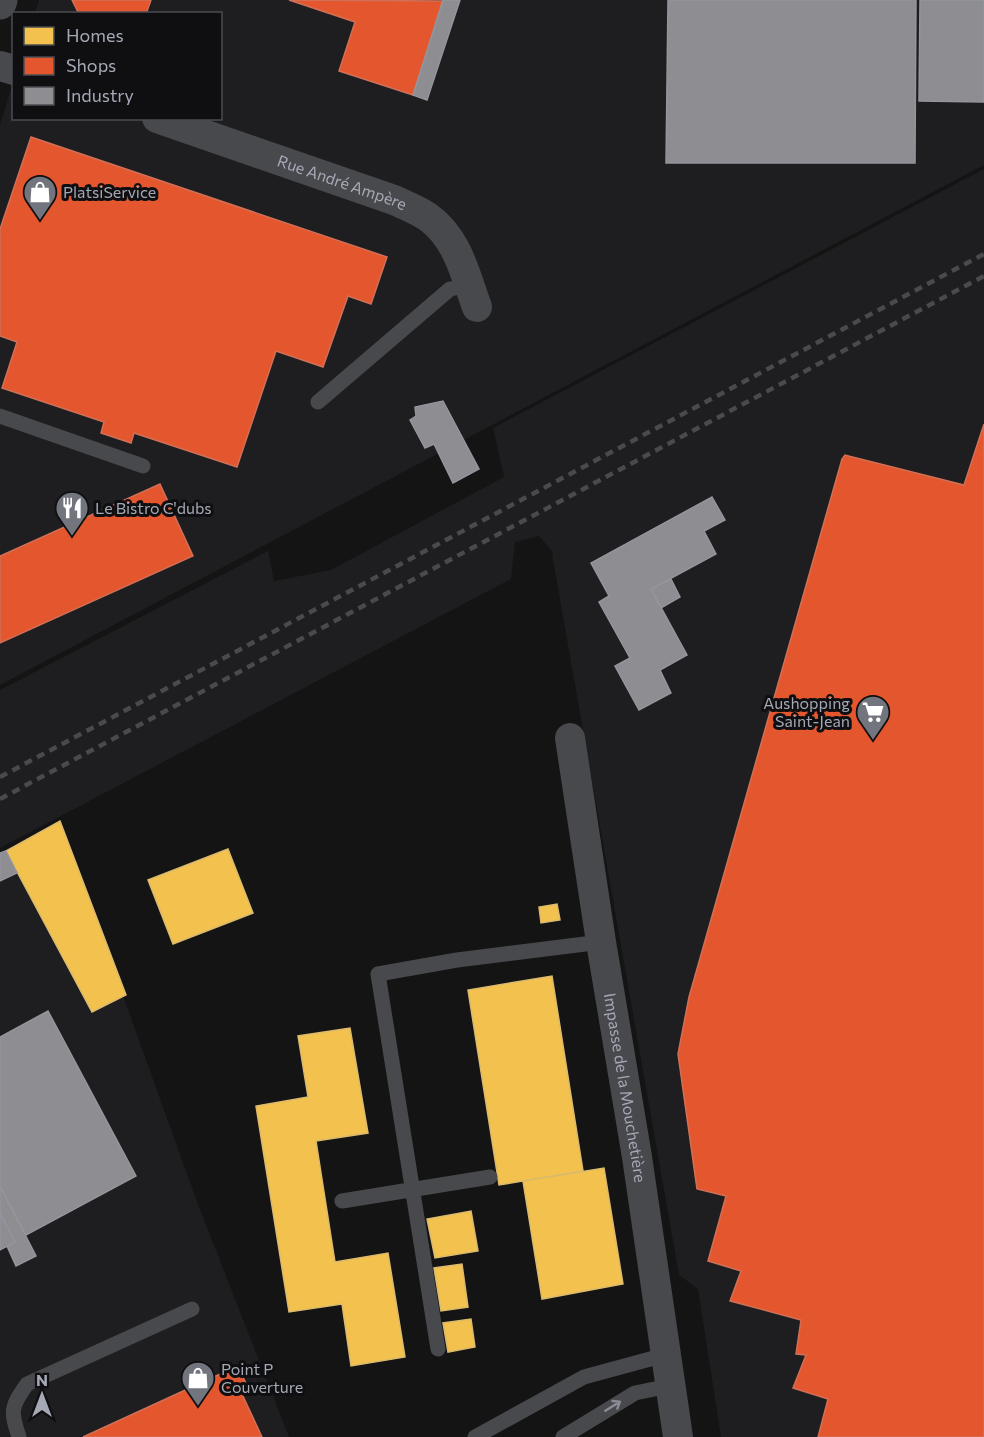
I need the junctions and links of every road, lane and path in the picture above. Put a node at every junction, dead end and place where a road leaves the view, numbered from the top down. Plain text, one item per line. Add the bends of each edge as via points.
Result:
1 (163, 120) edge
2 (473, 296) joint
3 (318, 402) dead end
4 (0, 416) edge
5 (144, 466) dead end
6 (570, 738) dead end
7 (601, 942) junction
8 (490, 1177) dead end
9 (412, 1189) junction
10 (342, 1201) dead end
11 (192, 1309) dead end
12 (438, 1349) dead end
13 (665, 1355) junction
14 (669, 1386) junction
15 (590, 1420) junction
16 (19, 1437) edge
17 (475, 1437) edge
18 (563, 1437) edge
19 (585, 1437) edge
20 (678, 1437) edge

1 - 2 street, Rue André Ampère via 394,200 428,217 454,245
2 - 3 lane via 450,289
4 - 5 lane
6 - 7 street, Impasse de la Mouchetière
7 - 9 lane via 378,974
7 - 13 street, Impasse de la Mouchetière
8 - 9 lane
9 - 10 lane
9 - 12 lane
11 - 16 lane via 27,1384 13,1404
13 - 14 street, Impasse de la Mouchetière
13 - 17 lane via 584,1377
15 -> 14 lane via 635,1393
14 - 20 street, Impasse de la Mouchetière
15 - 18 lane
15 - 19 lane

